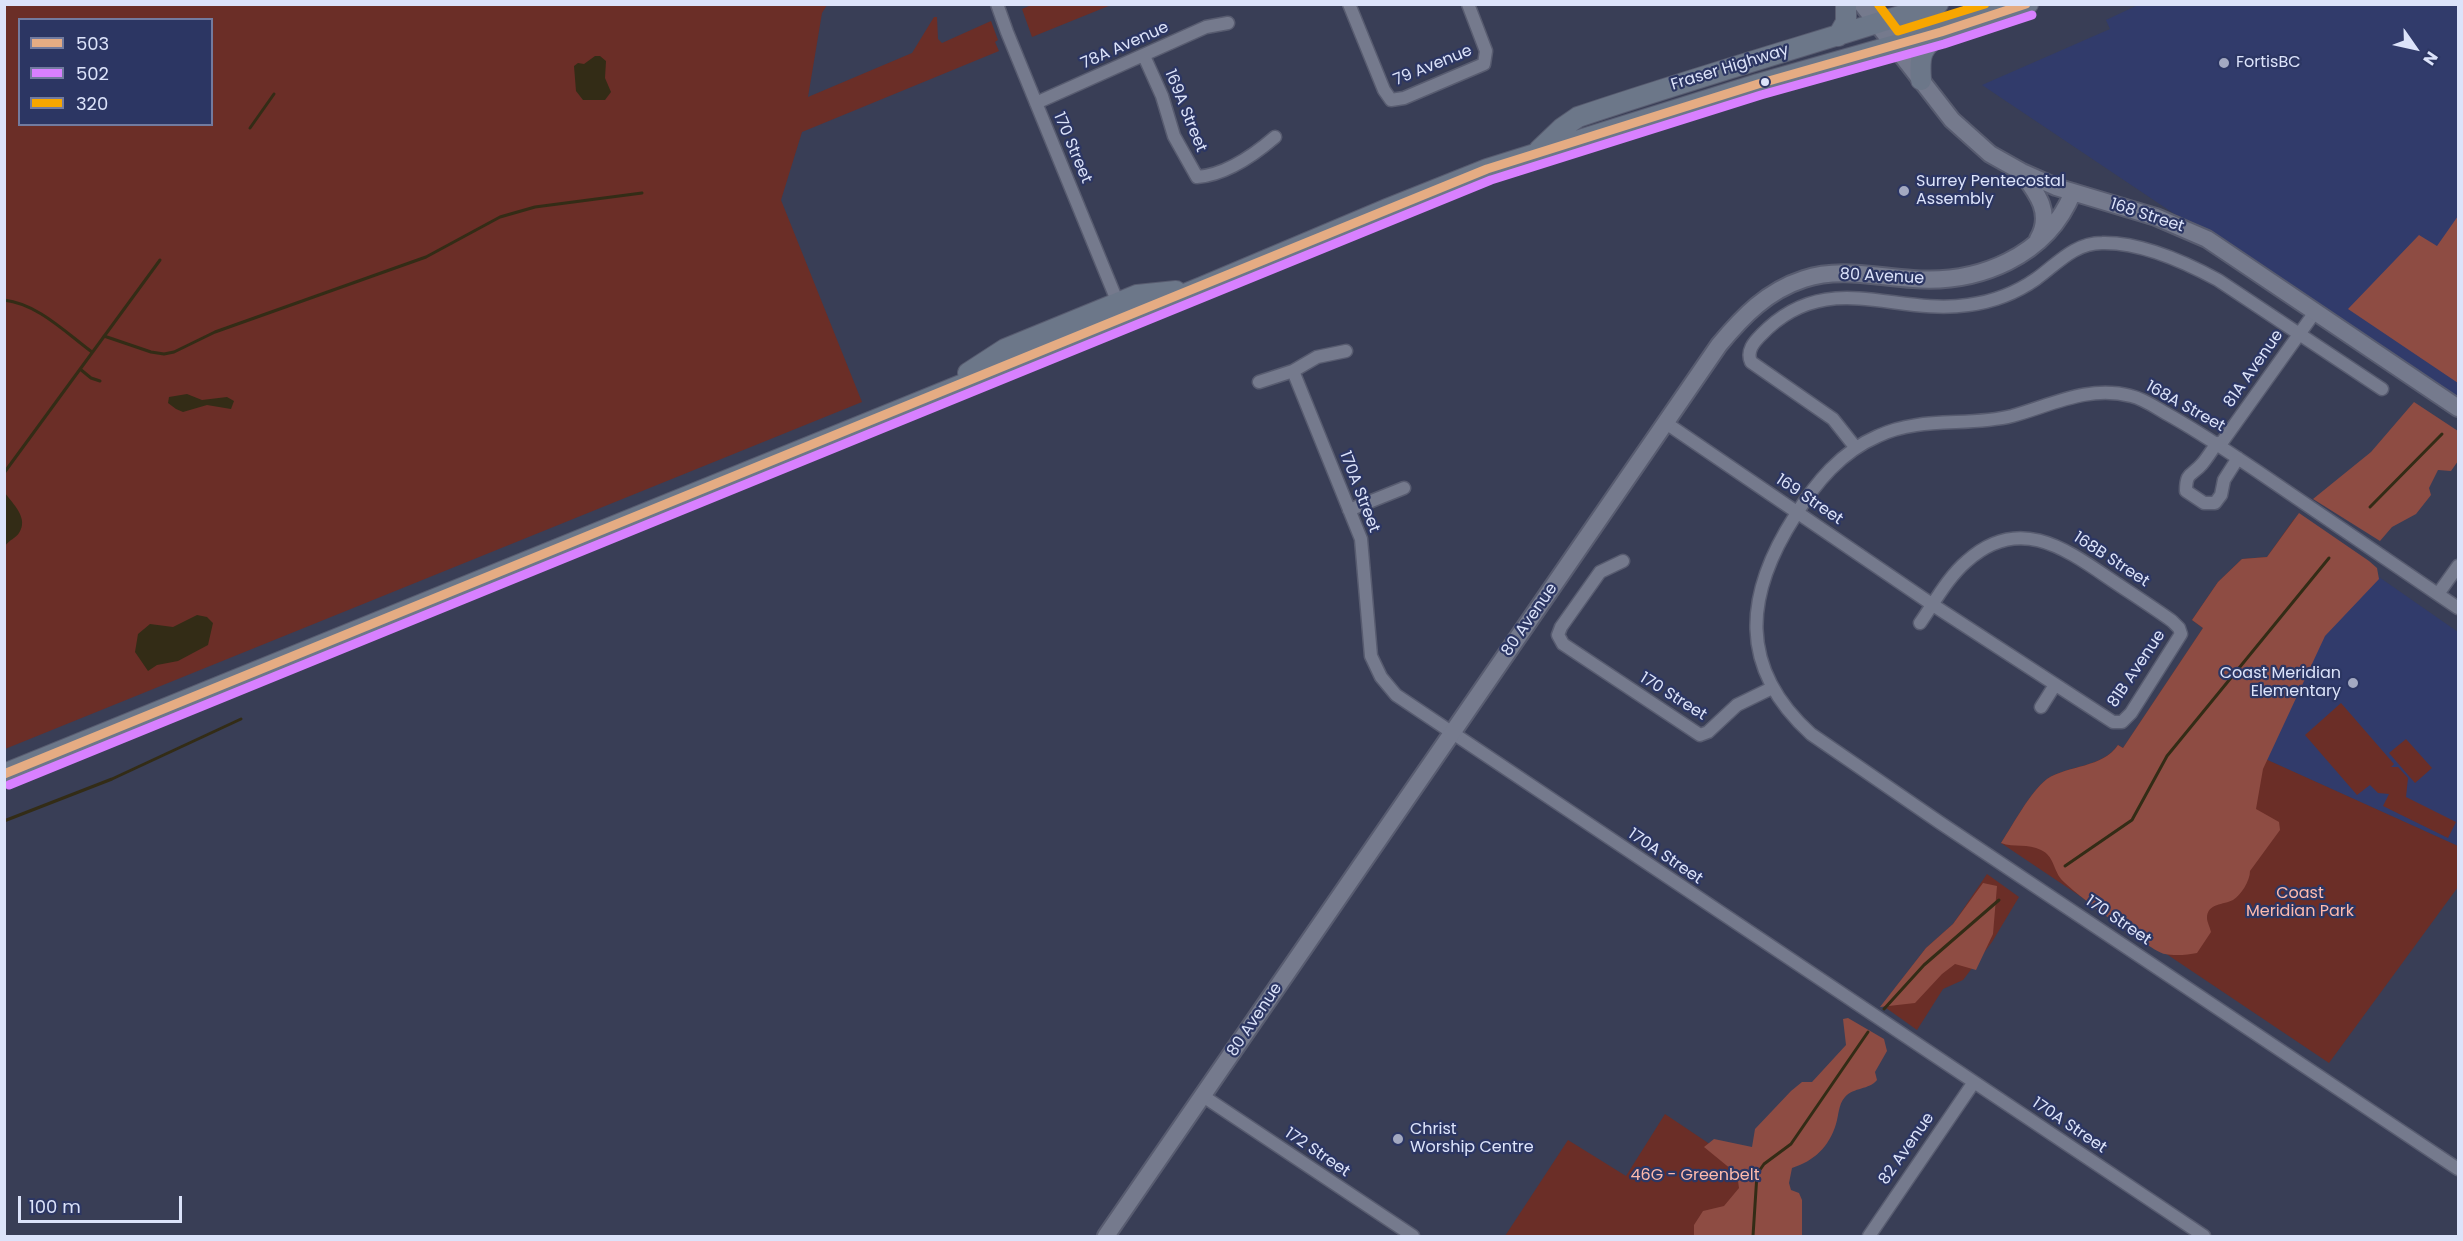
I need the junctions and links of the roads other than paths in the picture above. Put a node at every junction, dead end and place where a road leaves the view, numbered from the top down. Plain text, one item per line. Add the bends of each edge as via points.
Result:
1 (997, 4) edge
2 (1349, 4) edge
3 (1468, 4) edge
4 (1846, 4) edge
5 (1862, 4) edge
6 (1938, 4) edge
7 (2028, 4) edge
8 (1228, 23) dead end
9 (1878, 24) junction
10 (1941, 32) junction
11 (1838, 36) junction
12 (1894, 45) junction
13 (1144, 56) junction
14 (1921, 80) junction
15 (1036, 103) junction
16 (1275, 137) dead end
17 (1534, 154) junction
18 (2022, 172) junction
19 (2073, 192) junction
20 (2033, 247) junction
21 (1202, 287) junction
22 (1118, 303) junction
23 (2315, 312) junction
24 (1067, 324) junction
25 (2299, 335) junction
26 (1346, 351) dead end
27 (1023, 360) junction
28 (1293, 371) junction
29 (1259, 382) dead end
30 (2382, 389) dead end
31 (931, 397) junction
32 (2458, 408) edge
33 (1666, 423) junction
34 (2219, 444) junction
35 (1856, 448) junction
36 (2238, 458) junction
37 (1404, 488) dead end
38 (1349, 510) junction
39 (1797, 512) junction
40 (1623, 561) dead end
41 (2458, 566) edge
42 (2438, 594) junction
43 (1933, 605) junction
44 (2458, 608) edge
45 (1920, 624) dead end
46 (2181, 631) joint
47 (2055, 685) junction
48 (1772, 688) junction
49 (2041, 707) dead end
50 (2119, 723) joint
51 (1451, 734) junction
52 (4, 774) edge
53 (1974, 1082) junction
54 (1203, 1096) junction
55 (2458, 1169) edge
56 (1106, 1236) edge
57 (1413, 1236) edge
58 (1869, 1236) edge
59 (2204, 1236) edge

1 - 15 street, 170 Street
2 - 3 street, 79 Avenue via 1384,90 1392,100 1482,66 1486,51
4 - 11 main road via 1846,22
5 - 9 main road, 168 Street
6 - 9 main road, Fraser Highway
7 - 10 main road, Fraser Highway
8 - 13 street, 78A Avenue via 1206,27
9 - 11 main road, Fraser Highway
9 - 12 main road, 168 Street
10 - 12 main road, Fraser Highway
10 - 14 main road via 1922,53
11 - 17 main road, Fraser Highway via 1578,117
12 - 14 main road, 168 Street
12 - 17 main road, Fraser Highway
13 - 15 street, 78A Avenue
13 - 16 street, 169A Street via 1176,141 1197,177 1239,163
14 - 18 main road, 168 Street via 1970,138
15 - 22 street, 170 Street
17 - 21 main road, Fraser Highway via 1396,205
18 - 19 main road, 168 Street
18 - 20 main road via 2044,207 2041,234
19 - 20 main road, 80 Avenue via 2066,210
19 - 23 main road, 168 Street via 2156,217 2201,236
20 - 33 main road, 80 Avenue via 2000,267 1960,278 1835,274 1782,288 1742,317
21 - 22 main road, Fraser Highway via 1137,295
21 - 27 main road, Fraser Highway
22 - 24 main road, Fraser Highway
23 - 25 street, 81A Avenue
23 - 32 main road, 168 Street
24 - 27 main road via 1026,350
24 - 31 main road, Fraser Highway via 1005,349
25 - 30 street
25 - 34 street, 81A Avenue
25 - 35 street via 2218,280 2184,262 2119,244 2081,247 2033,281 1989,301 1931,307 1835,297 1796,309 1765,330 1749,357 1752,364 1833,419
26 - 28 street via 1317,357
27 - 31 main road, Fraser Highway
28 - 29 street
28 - 38 street, 170A Street
31 - 52 main road, Fraser Highway
33 - 39 street, 169 Street
33 - 51 main road, 80 Avenue
34 - 35 street, 168A Street via 2141,399 2102,393 2072,396 1999,418 1905,426
34 - 36 street, 168A Street
34 - 36 street, 81A Avenue via 2201,466 2190,472 2186,491 2204,503 2215,503
35 - 39 street, 168A Street via 1826,474
36 - 42 street, 168A Street
37 - 38 street
38 - 51 street, 170A Street via 1362,543 1374,665 1395,695
39 - 43 street, 169 Street
39 - 48 street, 170 Street via 1771,555 1759,592 1757,629 1764,669
40 - 48 street, 170 Street via 1600,572 1561,627 1558,638 1571,650 1700,735 1733,708
41 - 42 street
42 - 44 street, 168A Street
43 - 45 street
43 - 46 street, 168B Street via 1958,569 1980,551 2006,540 2033,539 2071,553
43 - 47 street, 169 Street
46 - 50 street, 81B Avenue via 2131,713
47 - 49 street
47 - 50 street, 169 Street
48 - 55 street, 170 Street via 1796,720 1822,743
51 - 53 street, 170A Street
51 - 54 main road, 80 Avenue
53 - 58 street, 82 Avenue
53 - 59 street, 170A Street
54 - 56 main road, 80 Avenue
54 - 57 street, 172 Street

